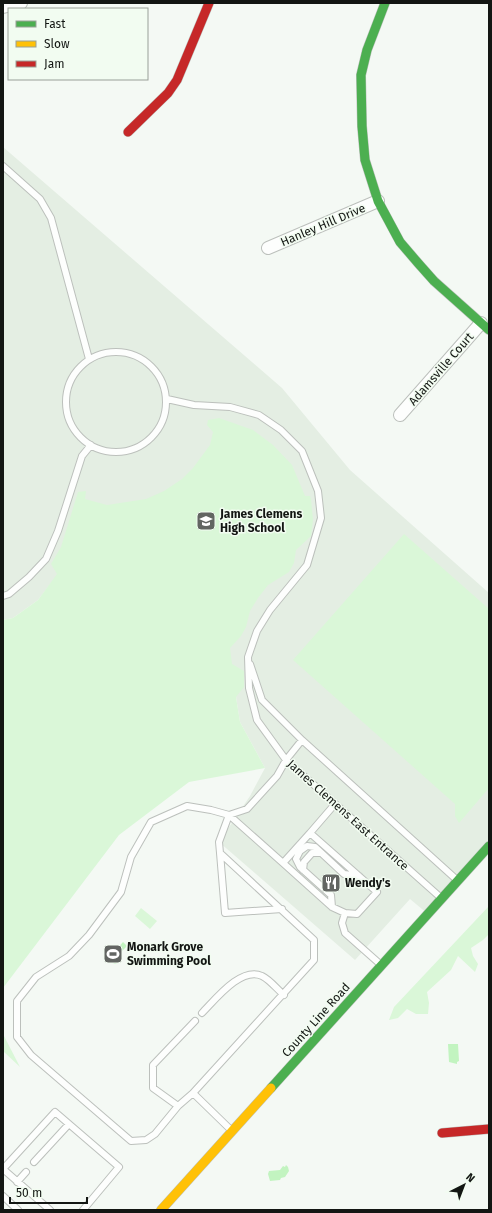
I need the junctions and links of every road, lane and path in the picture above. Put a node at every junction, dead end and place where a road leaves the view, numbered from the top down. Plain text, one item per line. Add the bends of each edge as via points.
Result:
1 (21, 3) edge
2 (209, 3) edge
3 (385, 3) edge
4 (3, 7) edge
5 (128, 132) dead end
6 (3, 166) edge
7 (378, 201) junction
8 (268, 248) dead end
9 (485, 327) edge
10 (90, 359) junction
11 (167, 399) junction
12 (400, 415) dead end
13 (91, 445) junction
14 (3, 596) edge
15 (248, 657) junction
16 (302, 740) junction
17 (286, 760) junction
18 (335, 804) junction
19 (229, 815) junction
20 (310, 833) junction
21 (489, 846) edge
22 (220, 853) junction
23 (321, 853) junction
24 (283, 863) junction
25 (303, 870) junction
26 (359, 876) junction
27 (458, 881) junction
28 (442, 898) junction
29 (332, 907) junction
30 (282, 909) junction
31 (345, 913) junction
32 (381, 966) junction
33 (284, 995) junction
34 (202, 1013) dead end
35 (195, 1021) dead end
36 (193, 1093) junction
37 (178, 1106) junction
38 (68, 1124) junction
39 (489, 1129) edge
40 (232, 1131) junction
41 (442, 1134) dead end
42 (34, 1162) dead end
43 (3, 1169) edge
44 (26, 1172) dead end
45 (17, 1182) junction
46 (3, 1196) edge
47 (6, 1201) edge
48 (18, 1210) edge
49 (50, 1210) edge
50 (83, 1210) edge
51 (160, 1210) edge

1 - 4 street
2 - 5 street via 177,80 168,93
3 - 7 street via 367,50 361,75 365,160
6 - 10 lane via 40,199 51,218
7 - 8 street, Hanley Hill Drive
7 - 9 street via 400,242 434,281
9 - 12 street, Adamsville Court
10 - 11 lane via 106,352 123,352 139,357 153,367 163,382
10 - 13 lane via 77,370 68,385 66,402 69,419 78,434
11 - 13 lane via 165,414 159,428 143,444 121,452 105,451
11 - 15 lane, James Clemens East Entrance via 194,405 230,407 259,415 281,430 302,451 318,492 321,518 307,565 270,610 257,631
13 - 14 lane via 82,456 58,531 46,559 30,577
15 - 16 lane, James Clemens East Entrance via 262,700
15 - 17 lane, James Clemens East Entrance via 249,688 257,720
16 - 17 lane
16 - 27 lane, James Clemens East Entrance
17 - 18 lane, James Clemens East Entrance
17 - 19 lane via 277,776 247,809
18 - 20 lane
18 - 28 lane, James Clemens East Entrance
19 - 22 lane via 219,842
19 - 24 lane
19 - 37 lane via 187,806 151,822 131,857 121,892 89,935 69,956 36,977 17,1001 17,1037 31,1055 130,1141 146,1140 155,1134
20 - 24 lane
20 - 26 lane
21 - 27 street, County Line Road
22 - 30 lane
22 - 30 lane via 226,913
23 - 25 lane via 312,853 304,862
23 - 25 lane via 315,847 307,846 300,851 296,859
23 - 26 lane via 344,874
24 - 29 lane
25 - 29 lane via 331,895
26 - 31 lane via 376,892 357,914
27 - 28 street, County Line Road
28 - 32 street, County Line Road
29 - 31 lane
30 - 33 lane via 314,940 314,960
31 - 32 lane via 342,923 345,933
32 - 40 street, County Line Road
33 - 34 lane via 262,976 250,974 234,981
33 - 36 lane
35 - 37 lane via 153,1065 153,1088
36 - 37 lane
36 - 40 lane
38 - 42 lane
38 - 43 lane via 55,1112
38 - 50 lane via 119,1167
39 - 41 street
40 - 51 street, County Line Road
43 - 45 lane
44 - 45 lane
45 - 49 lane
46 - 47 lane
47 - 48 lane

